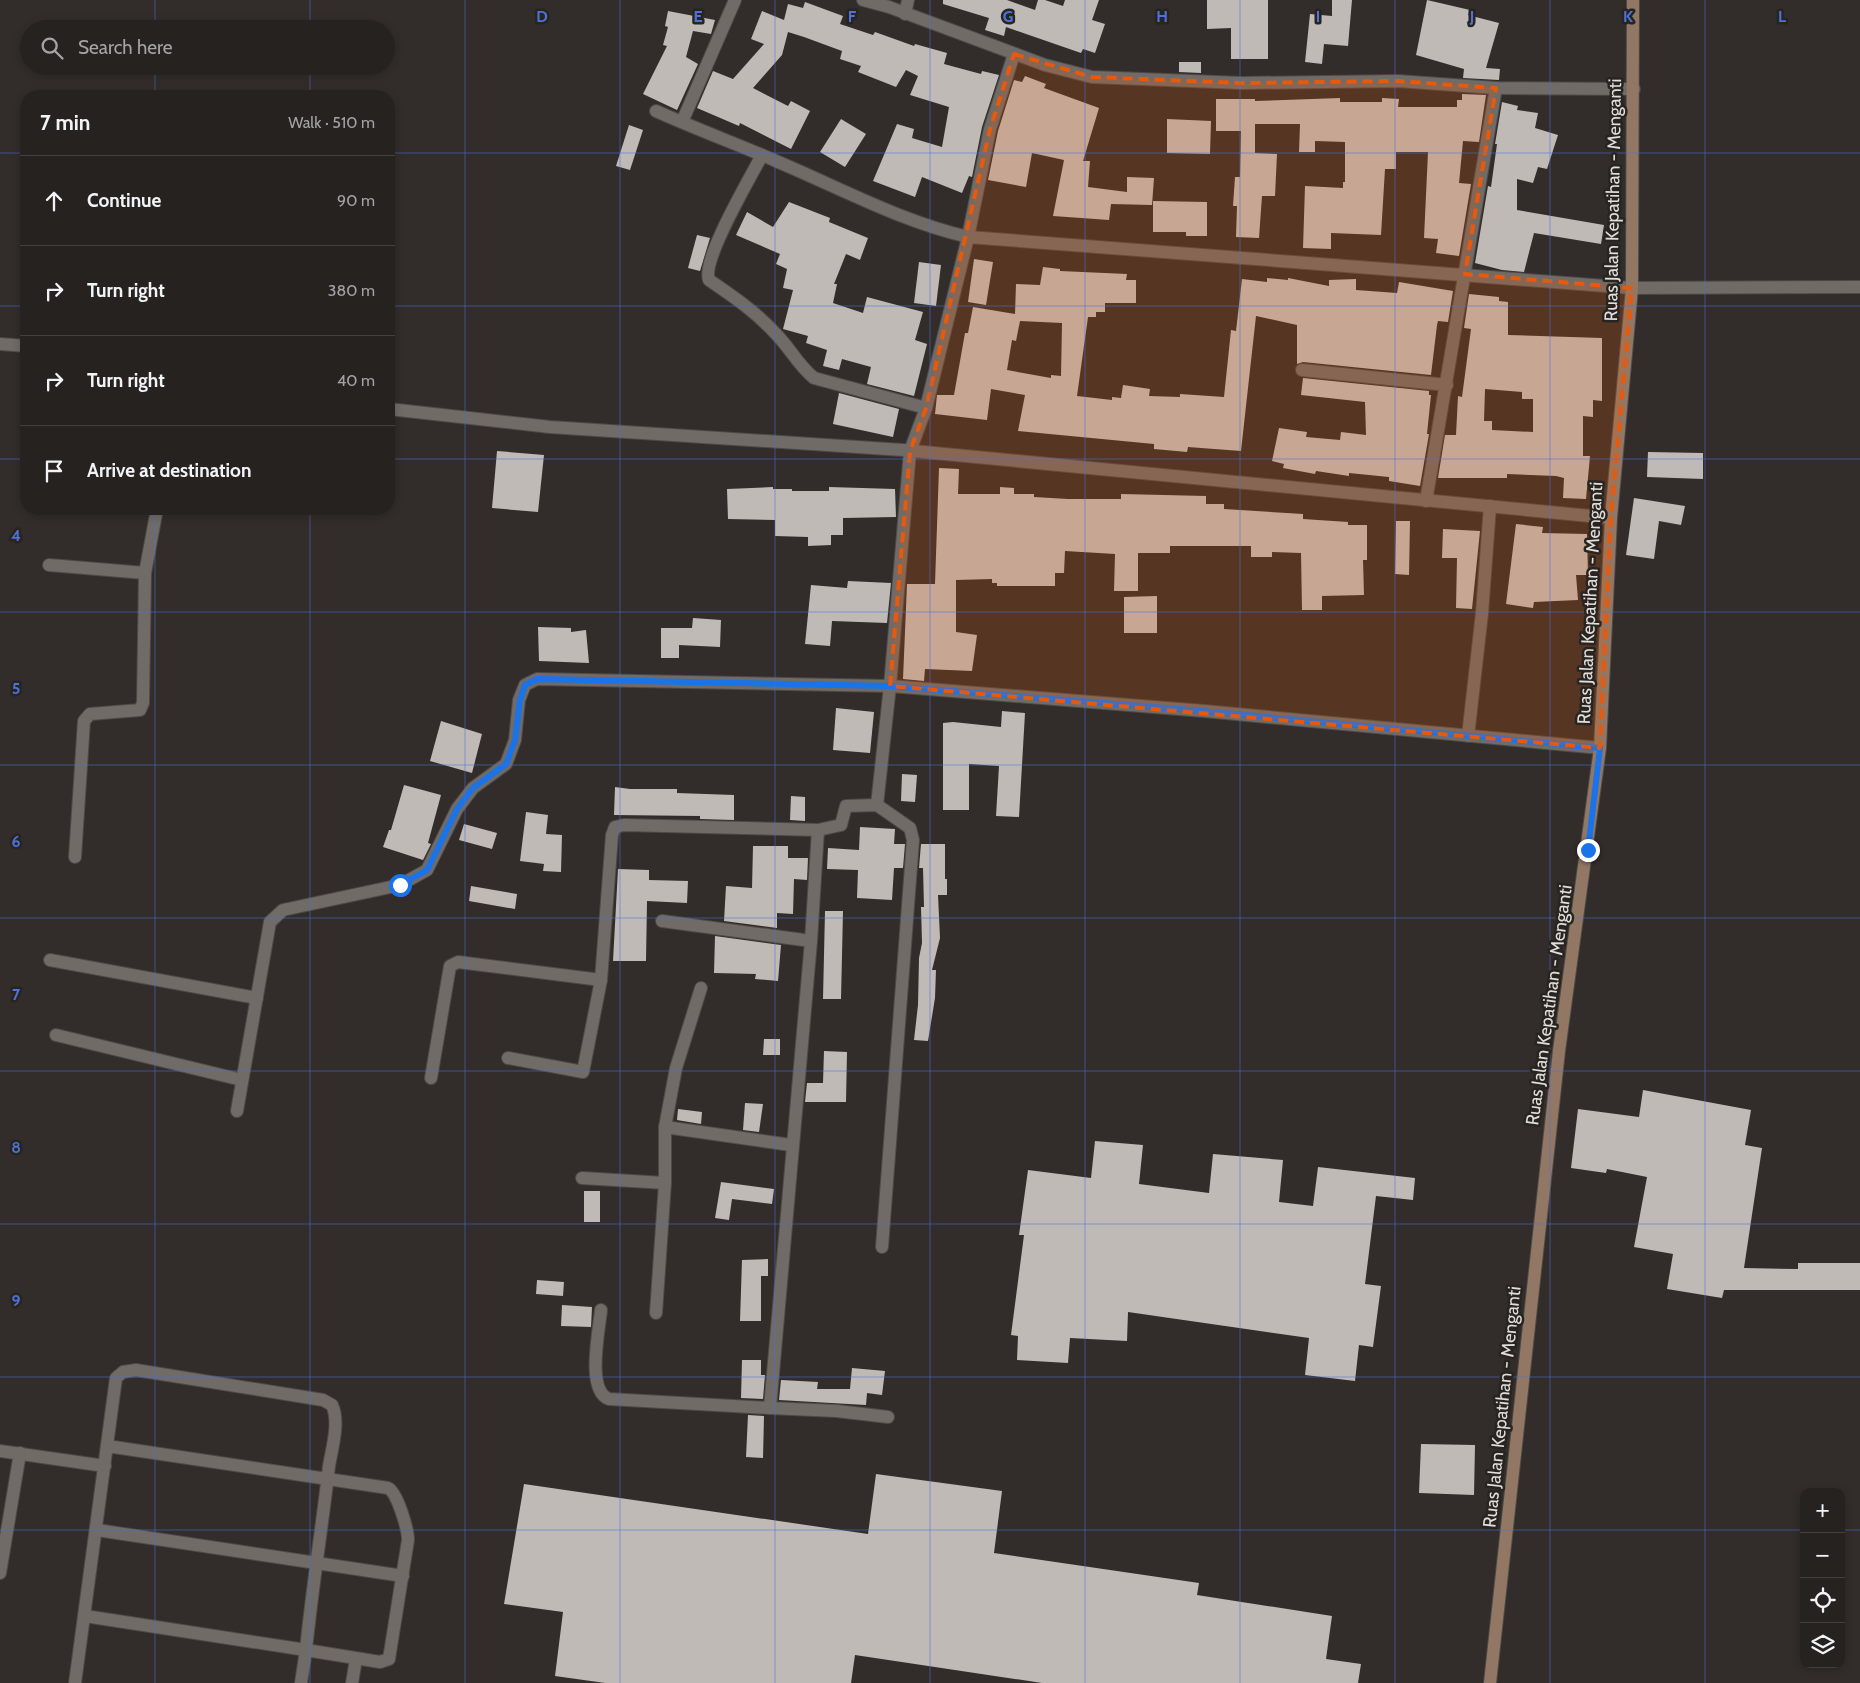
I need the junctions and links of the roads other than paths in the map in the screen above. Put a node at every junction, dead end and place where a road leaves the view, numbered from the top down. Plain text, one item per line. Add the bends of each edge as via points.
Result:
1 (735, 0) edge
2 (863, 0) edge
3 (908, 0) edge
4 (1633, 0) edge
5 (905, 14) junction
6 (1014, 54) junction
7 (1496, 88) junction
8 (1634, 89) junction
9 (656, 111) dead end
10 (682, 122) junction
11 (762, 155) junction
12 (968, 237) junction
13 (1465, 274) junction
14 (1860, 287) edge
15 (1632, 288) junction
16 (0, 344) edge
17 (20, 346) edge
18 (1302, 370) dead end
19 (1447, 386) junction
20 (926, 408) junction
21 (395, 410) edge
22 (910, 451) junction
23 (1426, 502) junction
24 (1490, 506) junction
25 (156, 515) edge
26 (1611, 518) junction
27 (49, 565) dead end
28 (145, 573) junction
29 (890, 686) junction
30 (1468, 736) junction
31 (1600, 748) junction
32 (877, 805) junction
33 (818, 830) junction
34 (75, 857) dead end
35 (662, 921) dead end
36 (811, 941) junction
37 (50, 960) dead end
38 (600, 980) junction
39 (702, 988) dead end
40 (257, 998) junction
41 (56, 1035) dead end
42 (508, 1058) dead end
43 (431, 1078) dead end
44 (242, 1080) junction
45 (237, 1111) dead end
46 (665, 1126) junction
47 (792, 1145) junction
48 (582, 1178) dead end
49 (665, 1183) junction
50 (882, 1247) dead end
51 (600, 1310) dead end
52 (656, 1313) dead end
53 (770, 1408) junction
54 (888, 1417) dead end
55 (107, 1446) junction
56 (0, 1451) edge
57 (20, 1453) junction
58 (105, 1466) junction
59 (328, 1478) junction
60 (97, 1530) junction
61 (316, 1562) junction
62 (0, 1573) edge
63 (403, 1576) junction
64 (85, 1616) junction
65 (306, 1650) junction
66 (356, 1659) junction
67 (75, 1683) edge
68 (301, 1683) edge
69 (352, 1683) edge
70 (1490, 1683) edge

1 - 10 street
2 - 5 street
3 - 5 street
4 - 8 main road, Ruas Jalan Kepatihan - Menganti
5 - 6 street
6 - 7 street via 1092,77 1242,83 1398,81
6 - 12 street via 990,129
7 - 8 street
7 - 13 street
8 - 15 main road, Ruas Jalan Kepatihan - Menganti
9 - 10 street
10 - 11 street
11 - 12 street via 894,214
11 - 20 street via 725,226 707,270 709,280 759,316 814,378
12 - 13 street
12 - 20 street
13 - 15 street
13 - 19 street
14 - 15 street
15 - 26 main road, Ruas Jalan Kepatihan - Menganti
16 - 17 street
18 - 19 street
19 - 23 street
20 - 22 street
21 - 22 street via 550,427
22 - 23 street
22 - 29 street
23 - 24 street
24 - 26 street
24 - 30 street
25 - 28 street
26 - 31 main road, Ruas Jalan Kepatihan - Menganti
27 - 28 street
28 - 34 street via 143,703 140,710 90,714 84,721
29 - 30 street
29 - 32 street
29 - 40 street via 537,679 525,685 522,693 515,740 506,764 473,788 427,870 400,885 283,910 270,922
30 - 31 street
31 - 70 main road, Ruas Jalan Kepatihan - Menganti via 1559,1051
32 - 33 street via 846,806 840,825
32 - 50 street via 910,828 913,840
33 - 36 street
33 - 38 street via 615,827
35 - 36 street
36 - 47 street
37 - 40 street
38 - 42 street via 583,1072
38 - 43 street via 458,962 450,966
39 - 46 street via 676,1068
40 - 44 street
41 - 44 street
44 - 45 street
46 - 47 street
46 - 49 street
47 - 53 street
48 - 49 street
49 - 52 street
51 - 53 street via 595,1380 603,1397
53 - 54 street
55 - 58 street
55 - 59 street
55 - 59 street via 116,1378 123,1372 136,1370 329,1401 335,1417
56 - 57 street
57 - 58 street
57 - 62 street
58 - 60 street
59 - 61 street
59 - 63 street via 392,1489 408,1529
60 - 61 street
60 - 64 street
61 - 63 street
61 - 65 street
63 - 66 street via 389,1659 380,1662
64 - 65 street
64 - 67 street
65 - 66 street
65 - 68 street
66 - 69 street

